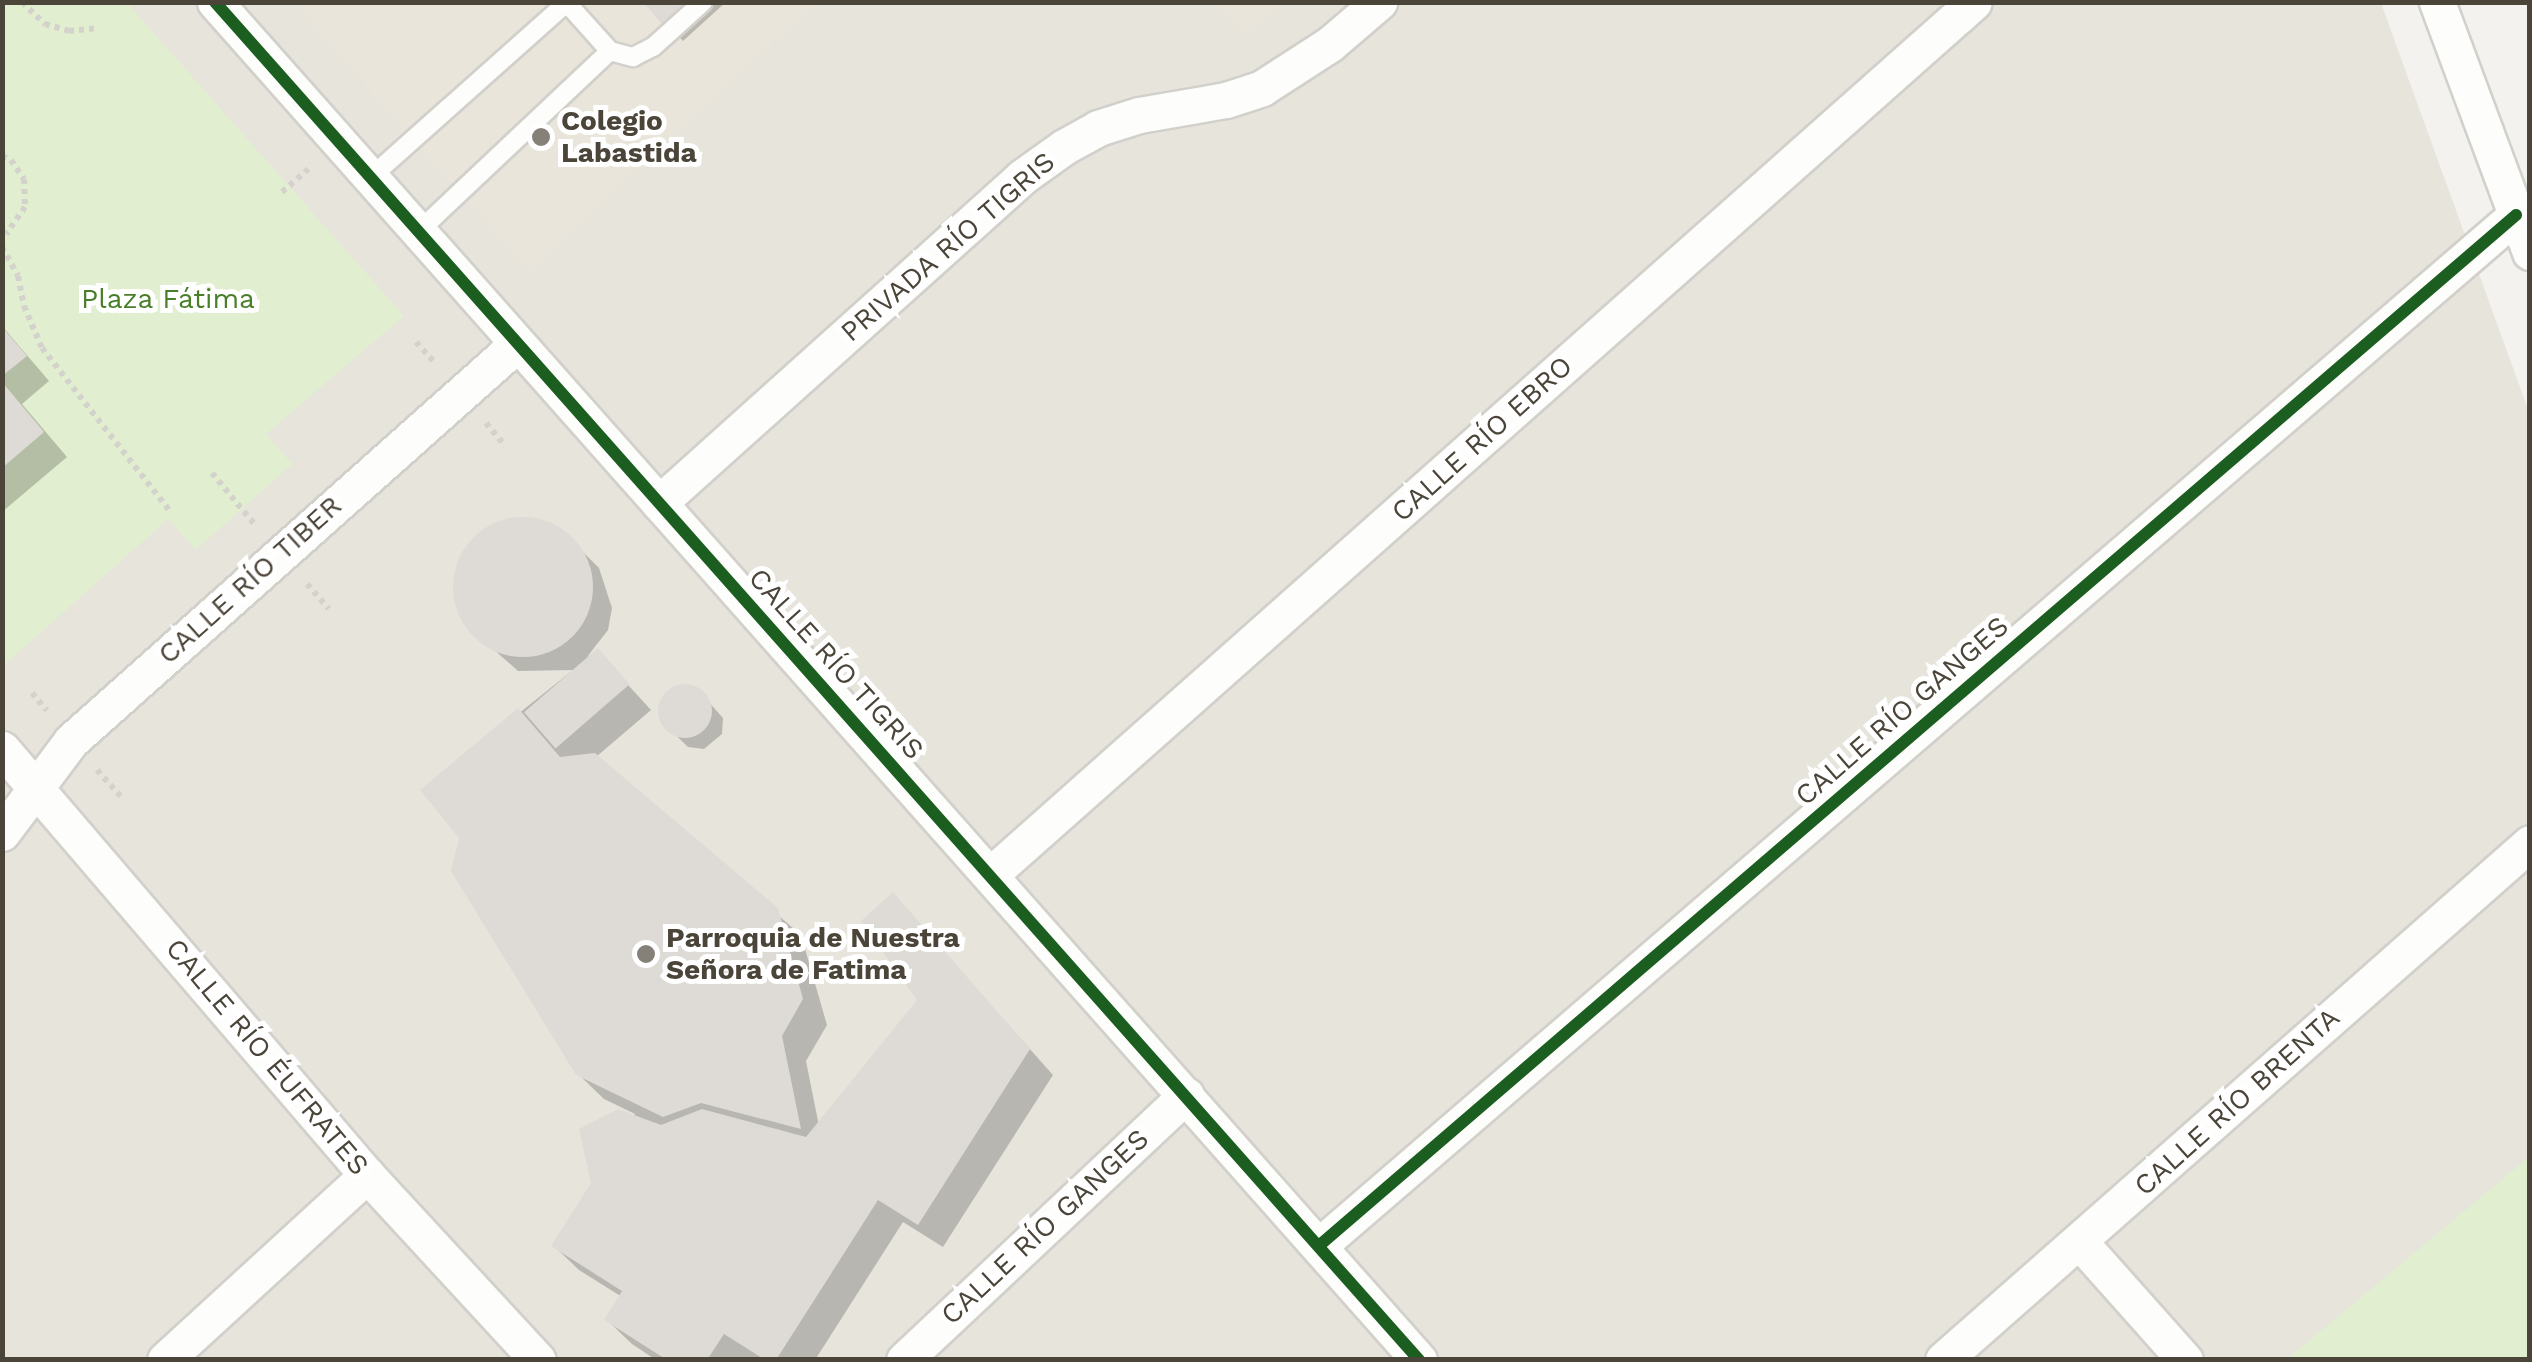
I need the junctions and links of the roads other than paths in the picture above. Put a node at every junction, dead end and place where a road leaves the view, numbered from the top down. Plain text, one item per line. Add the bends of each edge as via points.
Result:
1 (214, 2) edge
2 (566, 2) edge
3 (704, 2) edge
4 (1379, 2) edge
5 (1974, 2) edge
6 (2437, 2) edge
7 (610, 51) junction
8 (372, 177) junction
9 (2516, 215) junction
10 (419, 230) junction
11 (2530, 252) edge
12 (516, 345) junction
13 (659, 503) junction
14 (2, 749) edge
15 (38, 790) junction
16 (2, 833) edge
17 (2530, 843) edge
18 (990, 875) junction
19 (1186, 1095) junction
20 (366, 1175) junction
21 (2079, 1241) junction
22 (1321, 1244) junction
23 (165, 1360) edge
24 (538, 1360) edge
25 (904, 1360) edge
26 (1419, 1360) edge
27 (1943, 1360) edge
28 (2185, 1360) edge

1 - 8 street, CALLE RÍO TIGRIS
2 - 7 lane
2 - 8 lane
3 - 7 lane via 653,48 633,58
4 - 13 street, PRIVADA RÍO TIGRIS via 1262,88 1139,114 1064,146
5 - 18 street, CALLE RÍO EBRO
6 - 9 street
7 - 10 lane
8 - 10 street, CALLE RÍO TIGRIS
9 - 11 street
9 - 22 street, CALLE RÍO GANGES
10 - 12 street, CALLE RÍO TIGRIS
12 - 13 street, CALLE RÍO TIGRIS
12 - 15 street, CALLE RÍO TIBER via 71,741
13 - 18 street, CALLE RÍO TIGRIS
14 - 15 street, CALLE RÍO ÉUFRATES
15 - 16 street, CALLE RÍO TIBER
15 - 20 street, CALLE RÍO ÉUFRATES
17 - 21 street, CALLE RÍO BRENTA
18 - 19 street, CALLE RÍO TIGRIS
19 - 22 street, CALLE RÍO TIGRIS
19 - 25 street, CALLE RÍO GANGES
20 - 23 street
20 - 24 street, CALLE RÍO ÉUFRATES
21 - 27 street, CALLE RÍO BRENTA
21 - 28 street
22 - 26 street, CALLE RÍO TIGRIS

